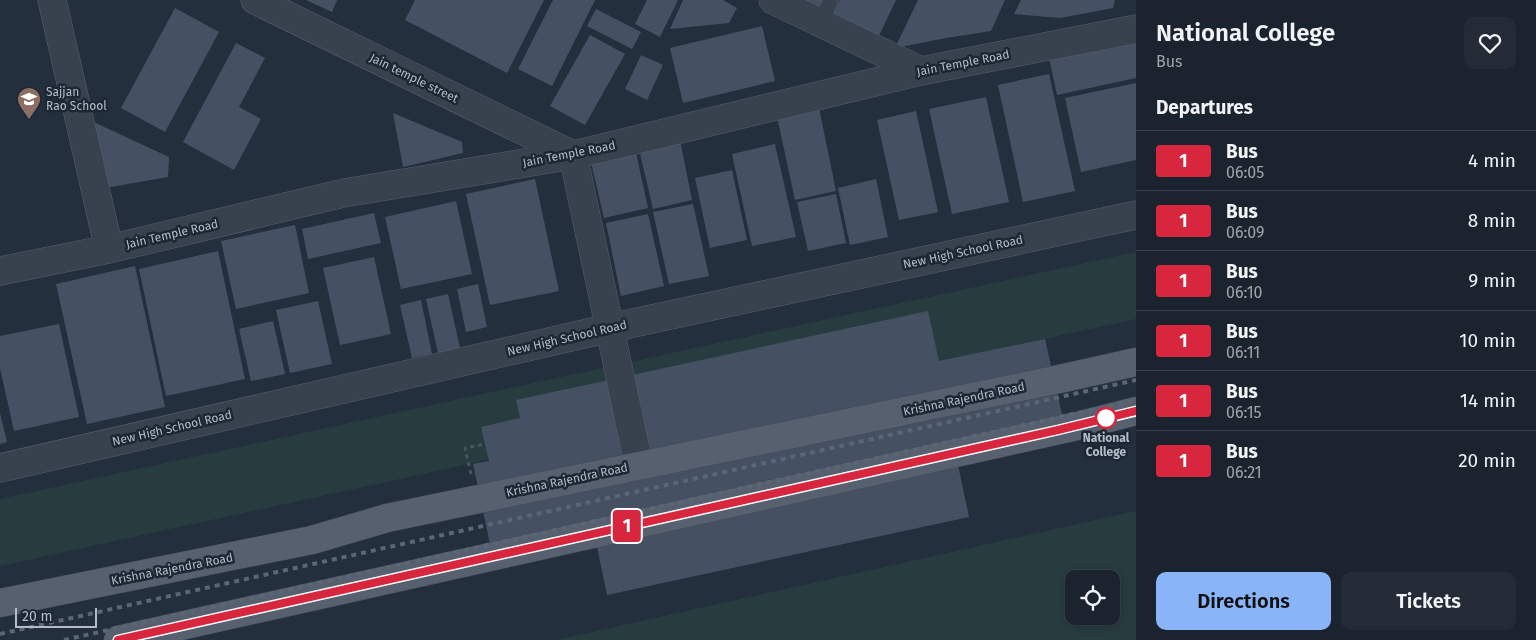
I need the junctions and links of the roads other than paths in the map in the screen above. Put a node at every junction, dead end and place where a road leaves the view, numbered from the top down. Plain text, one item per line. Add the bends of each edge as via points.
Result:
1 (52, 0) edge
2 (255, 0) edge
3 (773, 0) edge
4 (826, 11) edge
5 (1136, 29) edge
6 (921, 71) junction
7 (573, 155) junction
8 (1136, 215) edge
9 (109, 249) junction
10 (0, 271) edge
11 (610, 328) junction
12 (1136, 362) edge
13 (1136, 411) edge
14 (639, 466) junction
15 (0, 468) edge
16 (0, 603) edge
17 (118, 640) edge

1 - 9 street
2 - 7 street, Jain temple street
3 - 4 street
4 - 6 street
5 - 6 street, Jain Temple Road
6 - 7 street, Jain Temple Road
7 - 9 street, Jain Temple Road via 344,193
7 - 11 street
8 - 11 street, New High School Road
9 - 10 street, Jain Temple Road
11 - 14 street
11 - 15 street, New High School Road
12 - 14 main road, Krishna Rajendra Road
13 - 17 main road
14 - 16 main road, Krishna Rajendra Road via 387,518 312,540

